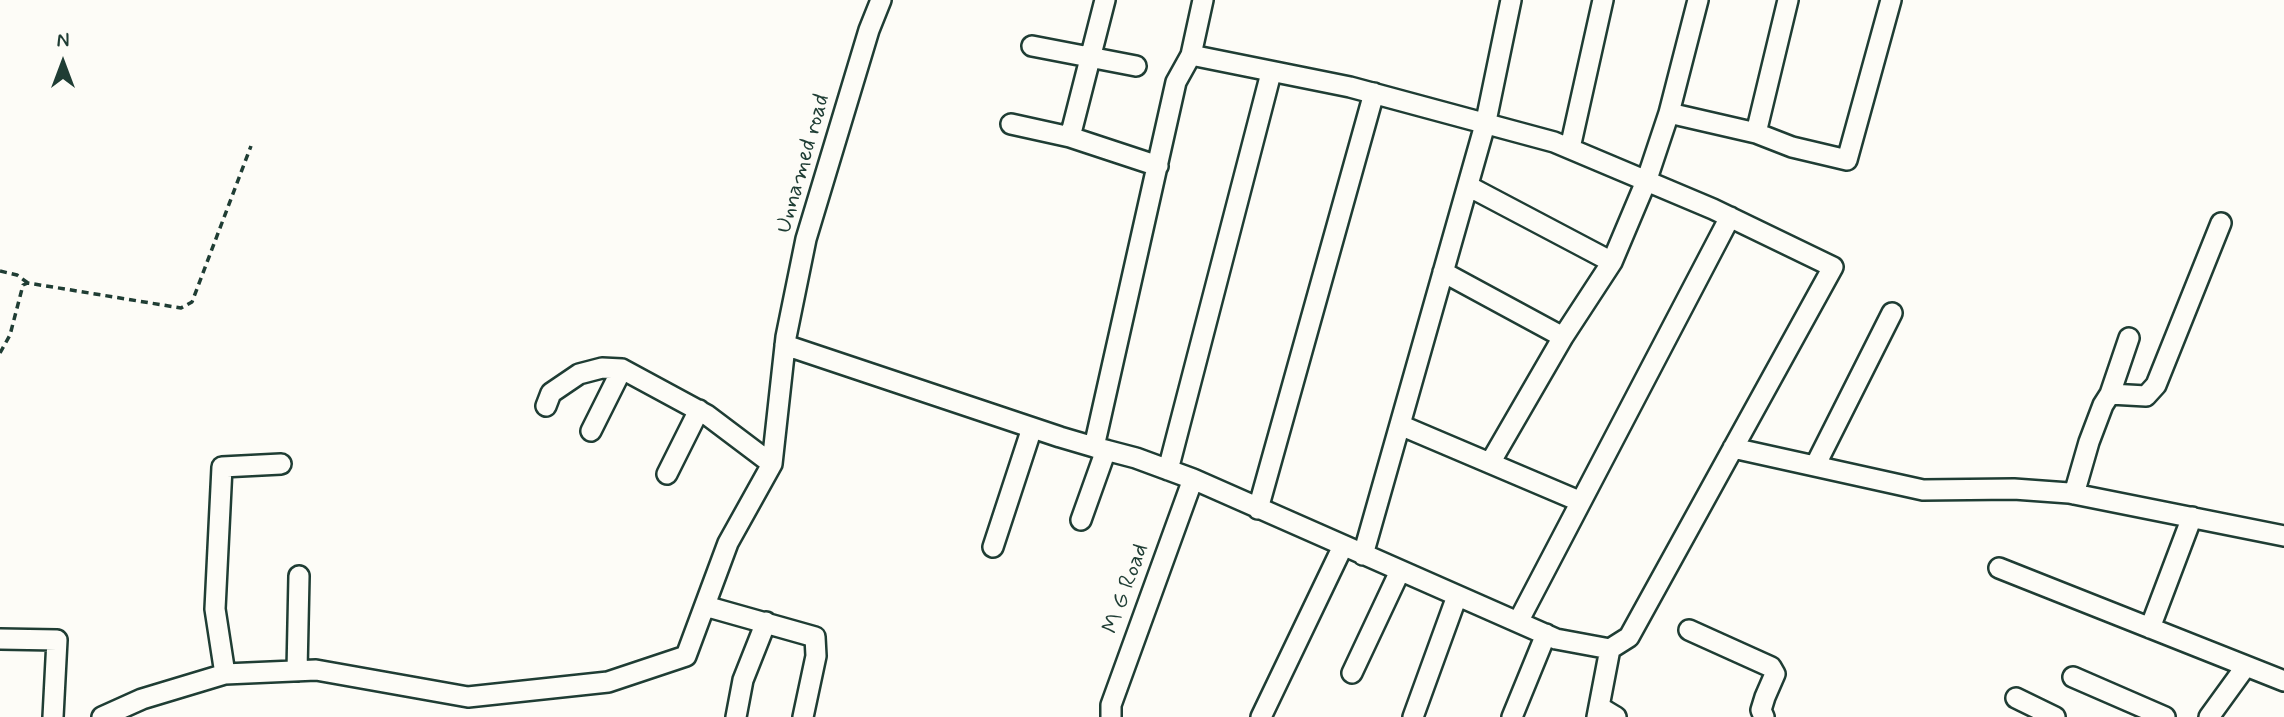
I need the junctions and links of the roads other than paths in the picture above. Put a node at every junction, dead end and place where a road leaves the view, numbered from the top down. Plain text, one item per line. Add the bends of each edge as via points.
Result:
1 (881, 0) edge
2 (1105, 0) edge
3 (1203, 0) edge
4 (1511, 0) edge
5 (1603, 0) edge
6 (1699, 0) edge
7 (1788, 0) edge
8 (1891, 0) edge
9 (1032, 46) dead end
10 (1191, 55) junction
11 (1090, 57) junction
12 (1136, 66) dead end
13 (1271, 73) junction
14 (1374, 93) junction
15 (1669, 113) junction
16 (1486, 121) junction
17 (1011, 124) dead end
18 (1756, 133) junction
19 (1070, 137) junction
20 (1570, 148) junction
21 (1158, 166) junction
22 (1647, 179) junction
23 (1468, 186) junction
24 (1730, 217) junction
25 (2221, 223) dead end
26 (1612, 262) junction
27 (1443, 272) junction
28 (1892, 313) dead end
29 (1563, 337) junction
30 (2129, 338) dead end
31 (785, 345) junction
32 (622, 369) junction
33 (2110, 394) junction
34 (546, 406) dead end
35 (699, 410) junction
36 (1400, 425) junction
37 (1032, 428) junction
38 (591, 431) dead end
39 (1733, 448) junction
40 (1100, 449) junction
41 (1490, 463) junction
42 (281, 464) dead end
43 (772, 464) junction
44 (1815, 466) junction
45 (1168, 470) junction
46 (667, 474) dead end
47 (1193, 479) junction
48 (2074, 494) junction
49 (1579, 501) junction
50 (1258, 509) junction
51 (2192, 517) junction
52 (1081, 520) dead end
53 (2284, 536) edge
54 (1343, 546) junction
55 (993, 547) dead end
56 (1363, 555) junction
57 (1999, 568) dead end
58 (1400, 571) junction
59 (299, 576) dead end
60 (1457, 596) junction
61 (705, 606) junction
62 (766, 622) junction
63 (1518, 622) junction
64 (2150, 628) junction
65 (1689, 629) dead end
66 (1546, 635) junction
67 (0, 639) edge
68 (1610, 649) junction
69 (2246, 666) junction
70 (297, 671) junction
71 (1352, 673) dead end
72 (225, 674) junction
73 (2073, 677) dead end
74 (2284, 681) edge
75 (2015, 698) dead end
76 (1605, 714) edge
77 (53, 717) edge
78 (102, 717) edge
79 (736, 717) edge
80 (803, 717) edge
81 (1111, 717) edge
82 (1261, 717) edge
83 (1413, 717) edge
84 (1512, 717) edge
85 (1764, 717) edge
86 (2055, 717) edge
87 (2165, 717) edge
88 (2209, 717) edge

1 - 31 street, Unnamed road via 806,239
2 - 11 street
3 - 10 street
4 - 16 street
5 - 20 street
6 - 15 street
7 - 18 street
8 - 18 street via 1847,160
9 - 11 street
10 - 13 street
10 - 21 street via 1176,82
11 - 12 street
11 - 19 street
13 - 14 street
13 - 45 street
14 - 16 street
14 - 50 street
15 - 18 street
15 - 22 street
16 - 20 street
16 - 23 street
17 - 19 street
19 - 21 street
20 - 22 street
21 - 40 street
22 - 24 street
22 - 26 street
23 - 26 street
23 - 27 street
24 - 39 street via 1833,267
24 - 49 street
25 - 33 street via 2157,385 2146,396
26 - 29 street
27 - 29 street
27 - 36 street
28 - 44 street
29 - 41 street
30 - 33 street
31 - 37 street
31 - 43 street, Unnamed road
32 - 34 street via 579,374 551,393
32 - 35 street
32 - 38 street
33 - 48 street via 2102,405
35 - 43 street
35 - 46 street
36 - 41 street
36 - 56 street
37 - 40 street
37 - 55 street
39 - 44 street
39 - 68 street via 1629,637
40 - 45 street
40 - 52 street
41 - 49 street
42 - 72 street via 222,467 215,609
43 - 61 street via 728,543
44 - 48 street via 1923,490
45 - 47 street
47 - 50 street
47 - 81 street, M G Road via 1111,705
48 - 51 street
49 - 63 street
50 - 54 street
51 - 53 street
51 - 64 street
54 - 56 street
54 - 82 street
56 - 58 street
57 - 64 street
58 - 60 street
58 - 71 street
59 - 70 street
60 - 63 street
60 - 83 street
61 - 62 street
61 - 70 street via 686,656 608,682 468,697 316,670
62 - 79 street via 743,680
62 - 80 street via 815,637 816,656
63 - 66 street
64 - 69 street
65 - 85 street via 1771,667 1775,674 1765,697
66 - 68 street
66 - 84 street
67 - 77 street via 57,640
68 - 76 street
69 - 74 street
69 - 88 street
70 - 72 street
72 - 78 street via 142,699
73 - 87 street
75 - 86 street

